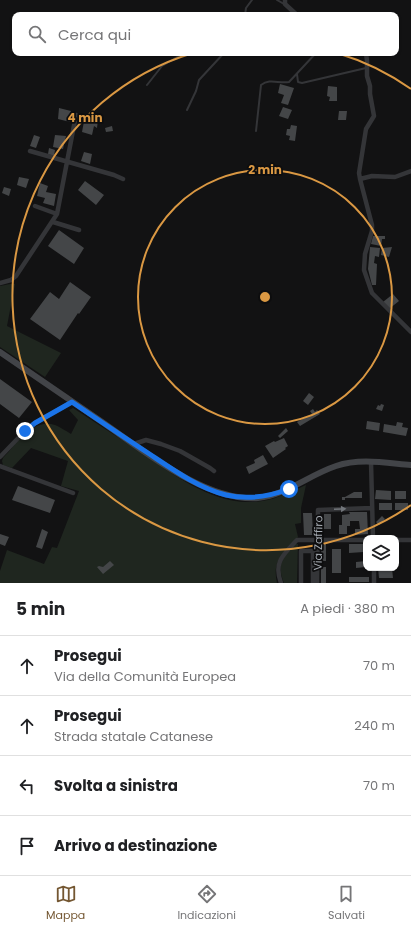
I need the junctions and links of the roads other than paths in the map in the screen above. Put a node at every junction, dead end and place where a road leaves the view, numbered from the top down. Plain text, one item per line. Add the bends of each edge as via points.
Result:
1 (252, 0) edge
2 (277, 0) edge
3 (285, 2) edge
4 (245, 12) edge
5 (294, 12) edge
6 (179, 56) edge
7 (221, 56) edge
8 (313, 56) edge
9 (366, 56) edge
10 (367, 68) junction
11 (297, 74) junction
12 (147, 85) dead end
13 (187, 110) dead end
14 (76, 115) dead end
15 (256, 130) dead end
16 (30, 151) dead end
17 (68, 162) junction
18 (411, 171) edge
19 (123, 179) dead end
20 (360, 179) junction
21 (35, 206) dead end
22 (57, 214) junction
23 (53, 222) junction
24 (79, 230) dead end
25 (0, 282) edge
26 (411, 332) edge
27 (0, 352) edge
28 (72, 402) junction
29 (134, 444) junction
30 (0, 457) edge
31 (371, 462) junction
32 (411, 465) edge
33 (0, 466) edge
34 (214, 471) dead end
35 (73, 493) dead end
36 (372, 508) junction
37 (373, 535) edge
38 (318, 540) junction
39 (363, 540) edge
40 (399, 540) edge
41 (411, 540) edge
42 (374, 571) edge
43 (281, 583) edge
44 (301, 583) edge
45 (313, 583) edge
46 (317, 583) edge
47 (374, 583) edge

1 - 4 lane
2 - 3 lane
3 - 5 street
6 - 12 lane via 162,66
7 - 13 lane via 199,80
8 - 11 lane
9 - 10 street
10 - 11 lane via 302,83 298,82
10 - 20 street via 374,116 366,130
11 - 15 lane via 286,82 267,81 261,85
14 - 17 street
16 - 17 street
17 - 19 street
17 - 22 street
18 - 20 street via 395,177 372,176
20 - 26 street via 372,219 364,270 372,293
21 - 22 street
22 - 23 street
23 - 24 street
23 - 25 street via 16,276
27 - 28 main road
28 - 29 main road
28 - 30 street via 35,423
29 - 31 main road via 195,482 216,492 236,497 267,496 289,489 335,467 354,462
29 - 34 street via 146,440 161,444 180,451
31 - 32 main road
31 - 36 street
33 - 35 street
36 - 37 street
38 -> 36 street, Via Zaffiro via 318,510
38 - 39 street
38 - 43 street via 297,540 280,559 278,567
38 - 46 street, Via Zaffiro
40 - 41 street
42 - 47 street
44 - 45 street via 301,551 313,551

